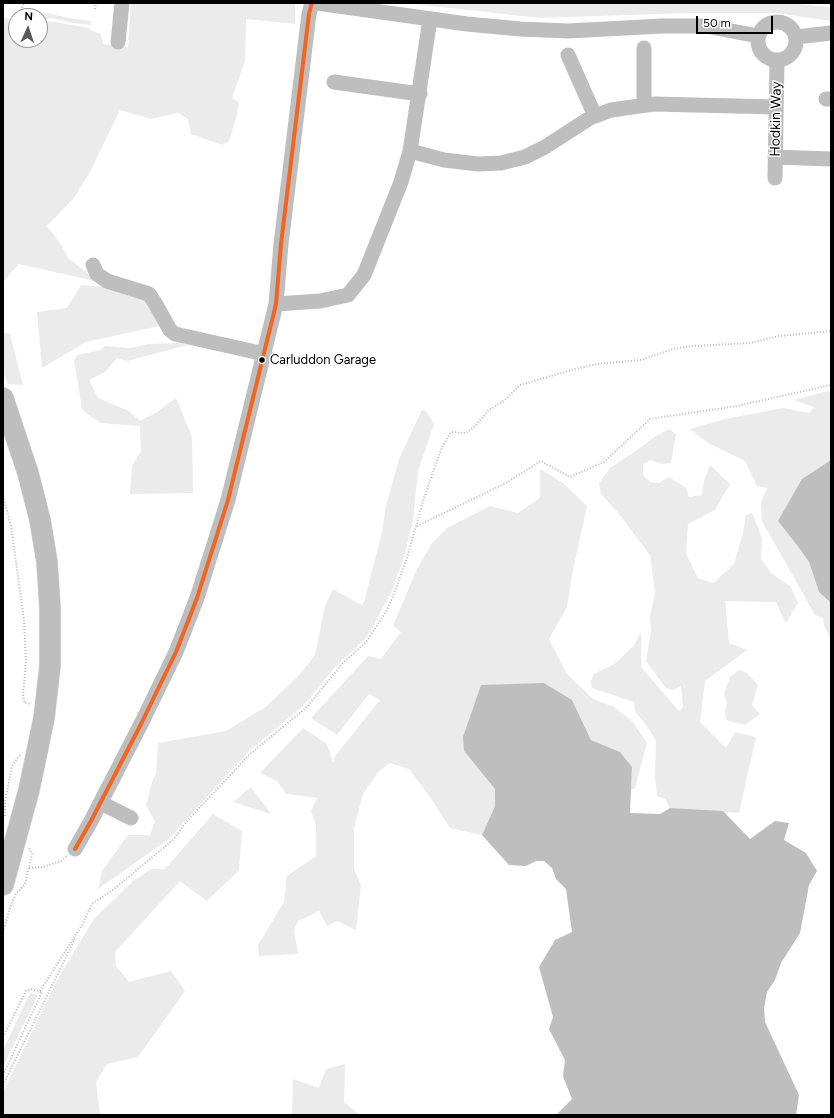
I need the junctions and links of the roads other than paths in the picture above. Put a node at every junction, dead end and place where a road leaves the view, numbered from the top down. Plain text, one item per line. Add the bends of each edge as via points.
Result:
1 (122, 3) edge
2 (312, 3) edge
3 (317, 3) edge
4 (430, 19) junction
5 (831, 33) edge
6 (758, 36) junction
7 (796, 37) junction
8 (118, 42) dead end
9 (644, 48) dead end
10 (568, 55) dead end
11 (777, 60) junction
12 (334, 82) dead end
13 (420, 94) junction
14 (644, 105) junction
15 (776, 107) junction
16 (595, 116) junction
17 (410, 150) junction
18 (775, 157) junction
19 (831, 159) edge
20 (775, 178) dead end
21 (93, 265) dead end
22 (276, 304) junction
23 (265, 354) junction
24 (3, 398) edge
25 (101, 803) junction
26 (131, 818) dead end
27 (75, 849) road end
28 (3, 885) edge

1 - 8 street
2 - 22 street via 281,244
3 - 4 street
4 - 6 street via 562,31 706,26
4 - 13 street
5 - 7 street
6 - 7 street via 764,26 775,22 786,23
6 - 11 street via 762,53
7 - 11 street via 792,53
9 - 14 street
10 - 16 street
11 - 15 street, Hodkin Way
12 - 13 street
13 - 17 street
14 - 15 street
14 - 16 street via 611,110
15 - 18 street, Hodkin Way
16 - 17 street via 545,147 501,163 478,164 444,160
17 - 22 street via 380,238 357,285 348,295 320,301
18 - 19 street
18 - 20 street, Hodkin Way
21 - 23 street via 97,274 107,281 149,294 170,330 175,334
22 - 23 street
23 - 25 street via 228,500 198,598 176,652
24 - 28 highway via 28,472 40,520 47,562 50,666 44,718 29,790
25 - 26 street
25 - 27 street

